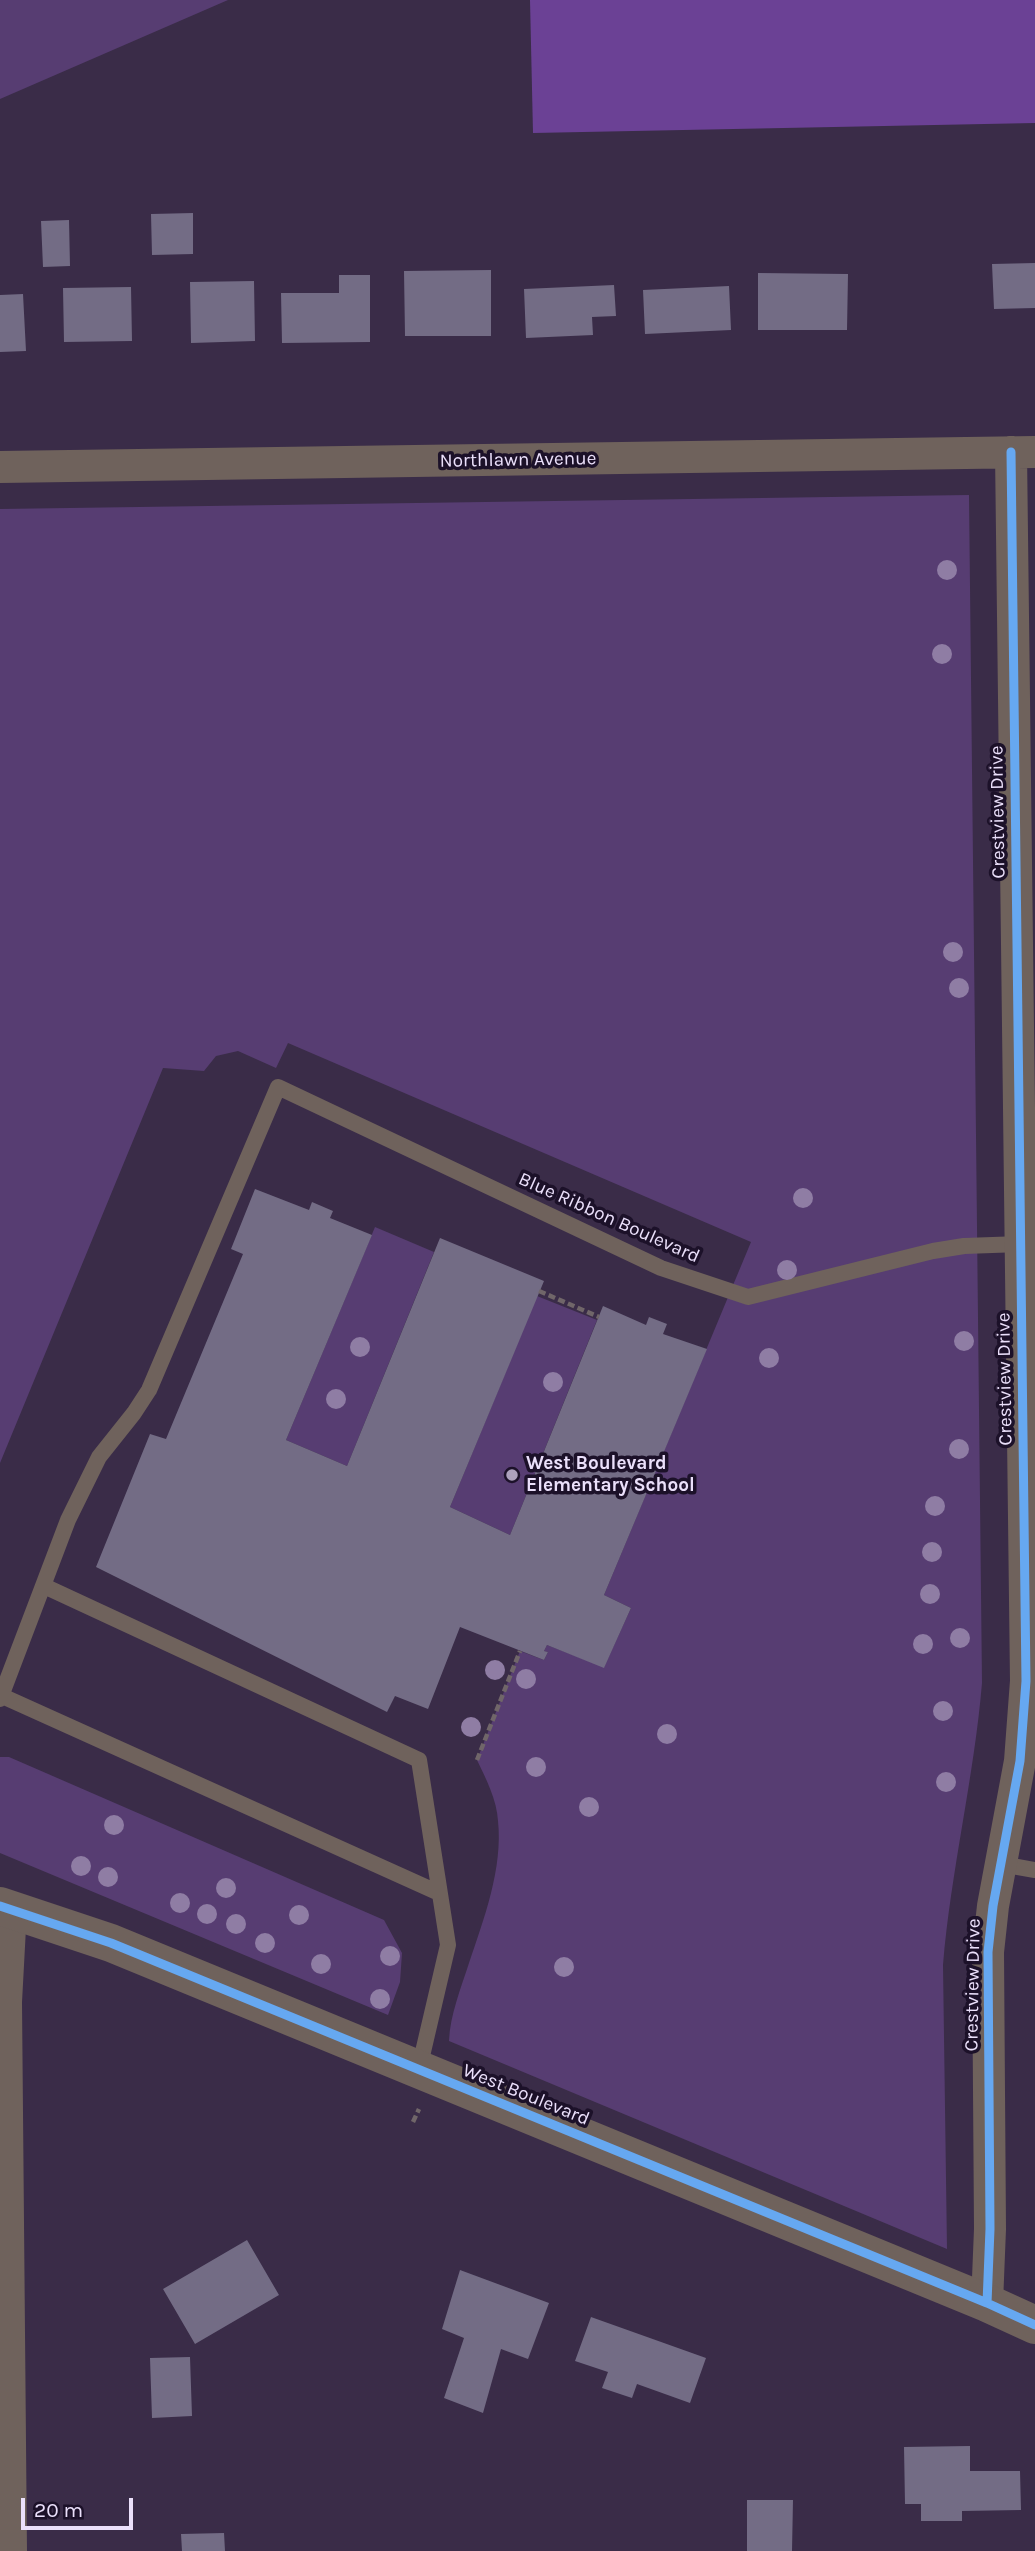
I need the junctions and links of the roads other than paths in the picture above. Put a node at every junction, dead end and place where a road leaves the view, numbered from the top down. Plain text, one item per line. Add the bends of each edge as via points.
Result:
1 (1023, 452) edge
2 (0, 467) edge
3 (1025, 798) edge
4 (1028, 1211) edge
5 (1026, 1260) edge
6 (44, 1586) junction
7 (1, 1698) edge
8 (1001, 1864) junction
9 (1035, 1870) edge
10 (439, 1894) junction
11 (5, 1908) edge
12 (419, 2069) junction
13 (987, 2303) junction
14 (1035, 2325) edge
15 (10, 2551) edge

1 - 2 street, Northlawn Avenue
1 - 3 street, Crestview Drive
3 - 4 street, Crestview Drive
4 - 5 street, Crestview Drive
5 - 6 lane, Blue Ribbon Boulevard via 964,1246 748,1297 661,1268 278,1087 149,1390 99,1457 68,1520
5 - 8 street, Crestview Drive via 1026,1681 1020,1761
6 - 7 lane
6 - 10 lane via 419,1760
7 - 10 lane
8 - 9 lane
8 - 13 street, Crestview Drive via 988,1952
10 - 12 lane via 448,1945
11 - 12 street, West Boulevard via 111,1943
11 - 15 street
12 - 13 street, West Boulevard
13 - 14 street, West Boulevard

